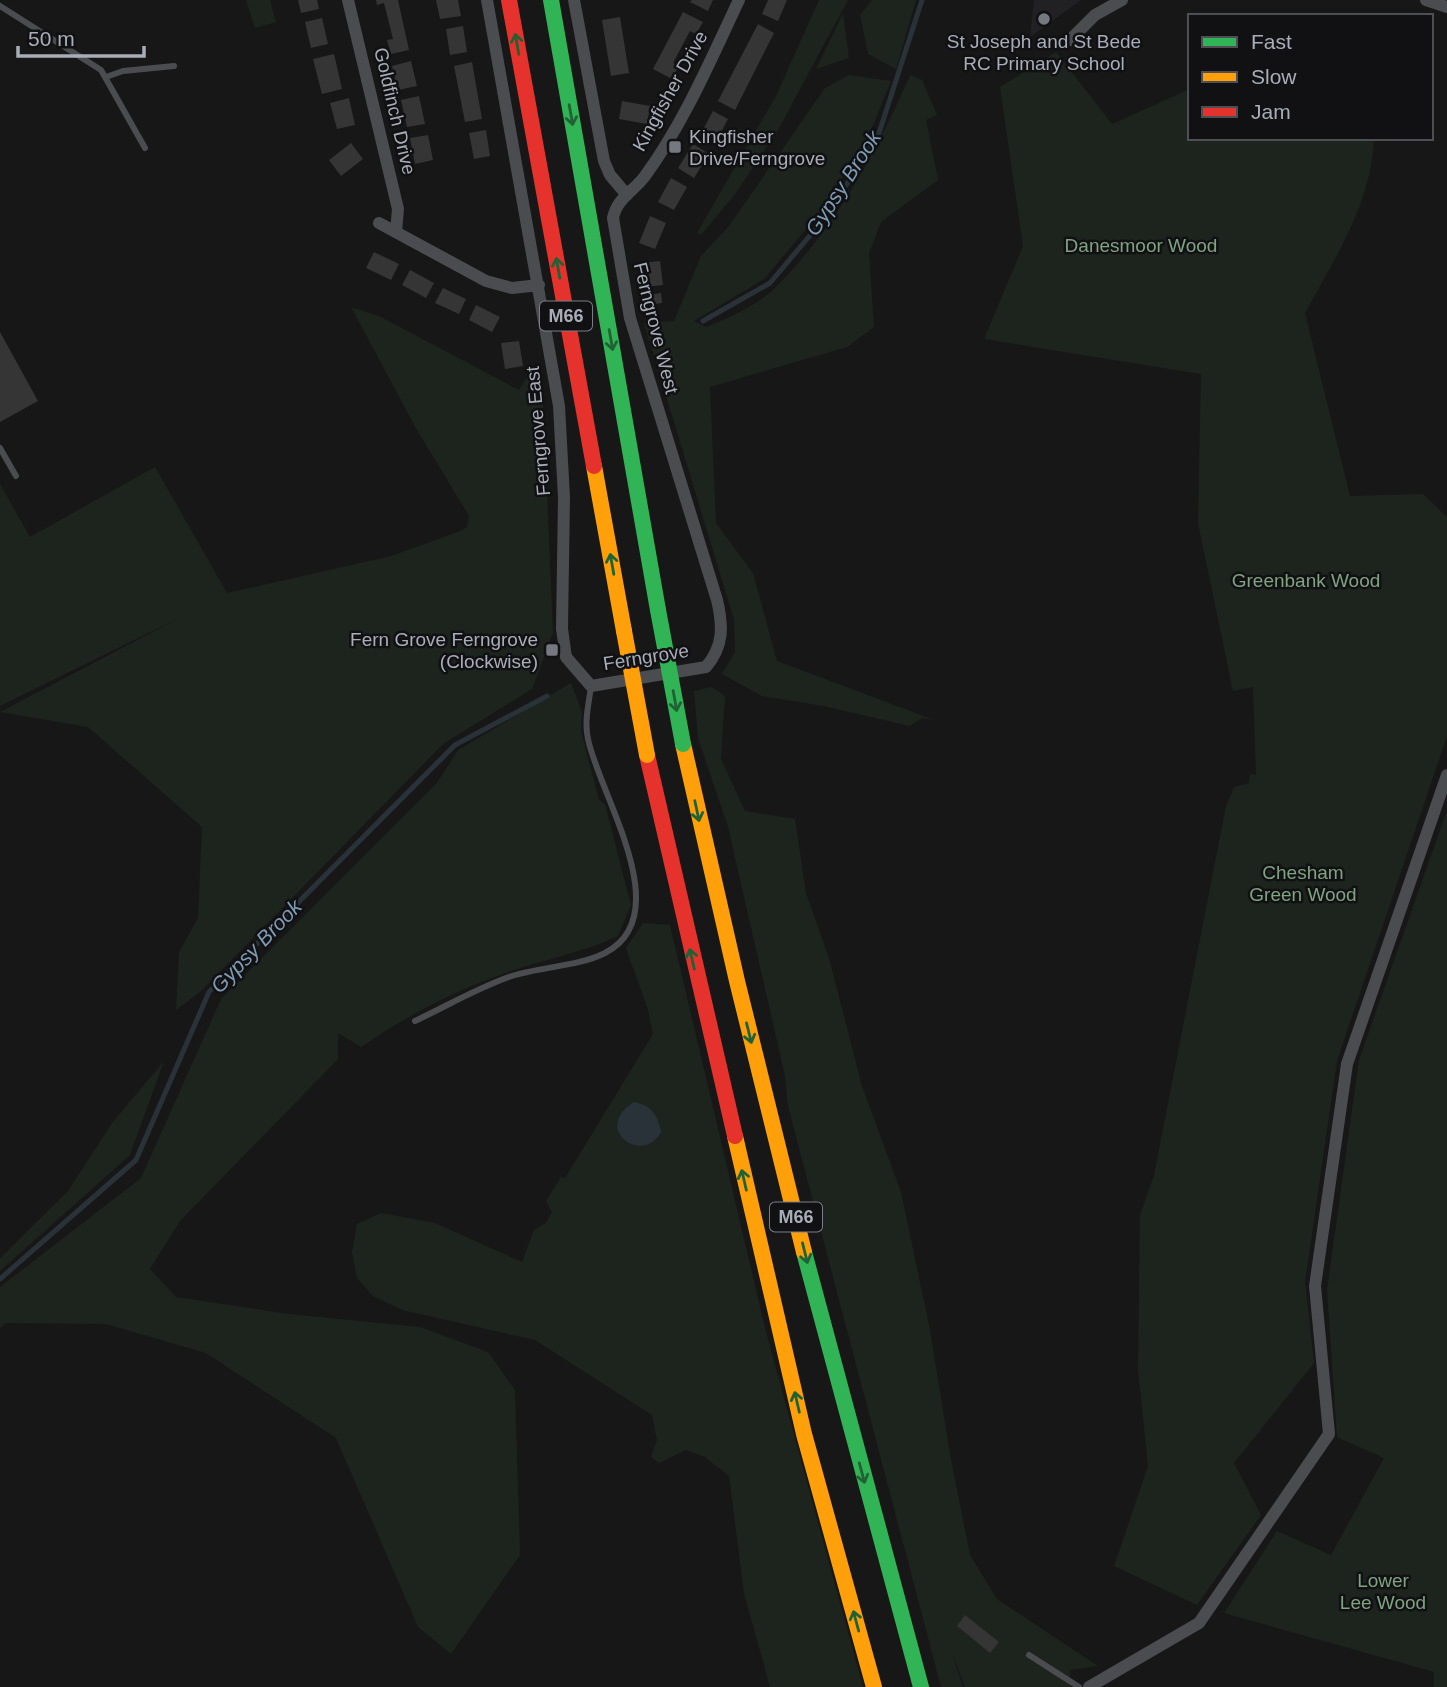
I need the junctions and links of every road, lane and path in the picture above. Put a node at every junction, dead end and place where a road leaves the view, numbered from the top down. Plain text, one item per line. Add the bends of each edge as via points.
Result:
1 (348, 0) edge
2 (487, 0) edge
3 (509, 0) edge
4 (551, 0) edge
5 (574, 0) edge
6 (739, 0) edge
7 (1122, 0) edge
8 (1426, 0) edge
9 (0, 6) edge
10 (1447, 7) edge
11 (1070, 40) dead end
12 (174, 66) dead end
13 (106, 77) junction
14 (145, 148) dead end
15 (626, 195) junction
16 (379, 223) dead end
17 (396, 232) junction
18 (539, 285) junction
19 (0, 448) edge
20 (16, 476) dead end
21 (706, 667) joint
22 (592, 686) junction
23 (1447, 775) edge
24 (415, 1021) dead end
25 (1029, 1655) dead end
26 (874, 1687) edge
27 (921, 1687) edge
28 (1079, 1687) edge
29 (1089, 1687) edge

1 - 17 street, Goldfinch Drive via 398,209
2 - 18 street, Ferngrove East
26 -> 3 highway, M66, bridge via 804,1434 647,755
4 -> 27 highway, M66, bridge via 658,610 722,927 848,1425
5 - 15 street via 604,161
6 - 15 street, Kingfisher Drive via 688,104 645,177
7 - 11 street via 1095,15
8 - 10 street
9 - 13 lane via 97,66
12 - 13 lane
13 - 14 lane
15 - 21 street, Ferngrove West via 613,218 630,318 722,621 716,655
16 - 17 street
17 - 18 street via 486,281 512,288
18 - 22 street, Ferngrove East via 559,405 564,497 562,629 566,657
19 - 20 lane
21 - 22 street, Ferngrove
22 - 24 lane via 588,739 628,850 638,910 626,938 605,953 511,977
23 - 29 street via 1347,1064 1315,1286 1329,1434 1199,1623
25 - 28 lane

